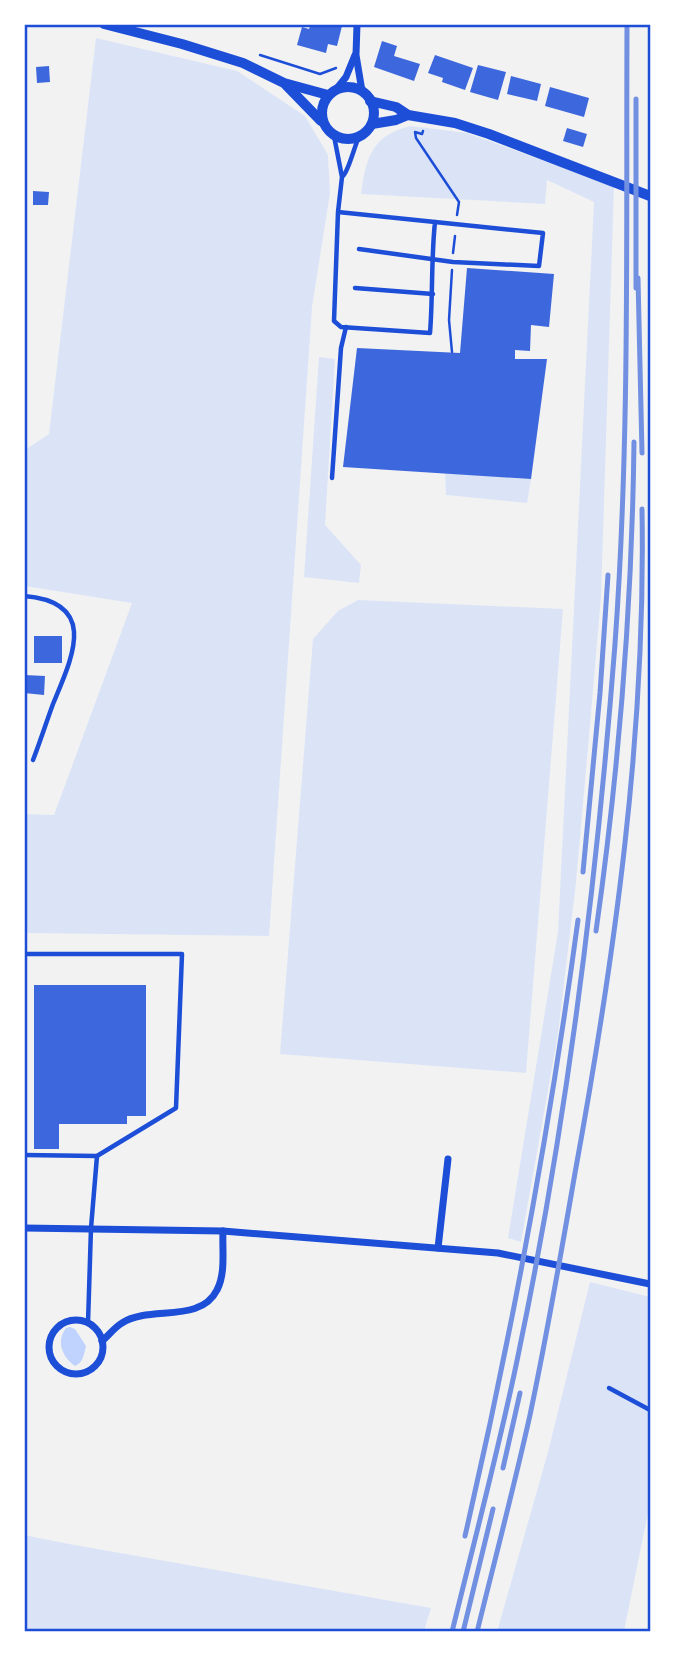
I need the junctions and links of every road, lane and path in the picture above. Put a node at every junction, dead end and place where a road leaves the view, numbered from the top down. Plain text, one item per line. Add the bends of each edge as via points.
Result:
1 (104, 24) edge
2 (358, 24) edge
3 (253, 53) dead end
4 (356, 54) junction
5 (350, 66) junction
6 (284, 83) junction
7 (362, 91) junction
8 (331, 93) junction
9 (370, 101) junction
10 (408, 115) junction
11 (372, 124) junction
12 (324, 125) junction
13 (334, 136) junction
14 (359, 137) junction
15 (342, 177) junction
16 (650, 196) edge
17 (338, 212) junction
18 (435, 222) junction
19 (359, 249) dead end
20 (431, 259) junction
21 (355, 288) dead end
22 (433, 294) junction
23 (346, 327) junction
24 (332, 478) dead end
25 (24, 596) edge
26 (33, 760) dead end
27 (24, 954) edge
28 (24, 1155) edge
29 (97, 1156) junction
30 (448, 1159) dead end
31 (24, 1228) edge
32 (91, 1228) junction
33 (223, 1231) junction
34 (438, 1248) junction
35 (650, 1284) edge
36 (88, 1323) junction
37 (102, 1341) junction
38 (609, 1388) dead end
39 (650, 1410) edge

1 - 6 street via 243,63
2 - 4 street
3 - 5 path via 320,74 340,64
4 - 5 street
4 - 7 street
5 - 8 street
6 - 8 street
6 - 12 street
7 - 8 street via 349,87
7 - 9 street
8 - 12 street via 321,109
9 - 10 street
9 - 11 street
10 - 11 street
10 - 16 street via 455,123
11 - 14 street
12 - 13 street
13 - 14 street via 346,140
13 - 15 lane
14 - 15 lane
15 - 17 lane
17 - 18 lane
17 - 23 lane via 334,321
18 - 20 lane
18 - 20 lane via 543,233 539,266
19 - 20 lane
20 - 22 lane
21 - 22 lane
22 - 23 lane via 430,333
23 - 24 lane
25 - 26 lane via 53,601 71,618 76,632 70,664
27 - 29 lane via 182,954 176,1108
28 - 29 lane
29 - 32 lane
30 - 34 street
31 - 32 street
32 - 33 street
32 - 36 lane
33 - 34 street
33 - 37 street via 222,1275 217,1292 206,1302 192,1310 123,1322
34 - 35 street via 498,1253
36 - 37 street
36 - 37 street via 72,1320 56,1329 49,1351 55,1365 68,1373 90,1370 101,1357
38 - 39 lane

